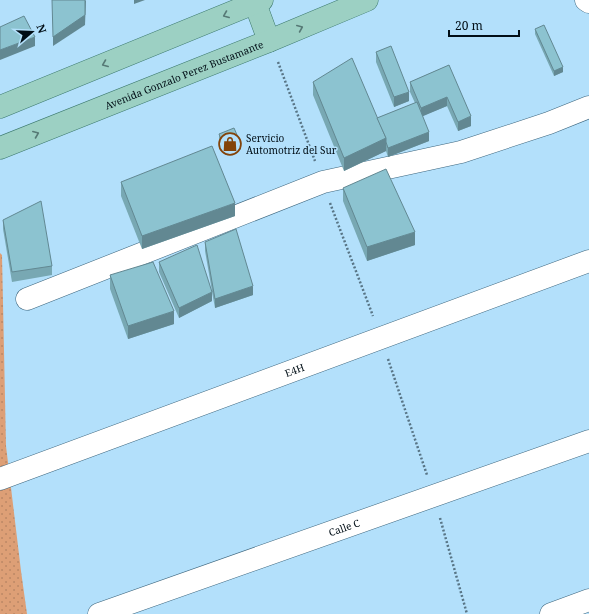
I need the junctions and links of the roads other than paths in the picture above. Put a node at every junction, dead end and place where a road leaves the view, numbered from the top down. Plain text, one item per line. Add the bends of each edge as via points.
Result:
1 (367, 0) edge
2 (586, 0) edge
3 (258, 1) edge
4 (589, 2) edge
5 (270, 41) junction
6 (0, 107) edge
7 (589, 107) edge
8 (0, 148) edge
9 (589, 261) edge
10 (27, 299) dead end
11 (589, 441) edge
12 (0, 479) edge
13 (589, 600) edge
14 (99, 614) edge
15 (551, 614) edge

5 -> 1 main road, Avenida Gonzalo Perez Bustamante
2 - 4 street
3 - 5 main road
3 -> 6 main road
8 -> 5 main road, Avenida Gonzalo Perez Bustamante
7 - 10 street via 461,152 322,182
9 - 12 street, E4H
11 - 14 street, Calle C
13 - 15 street

